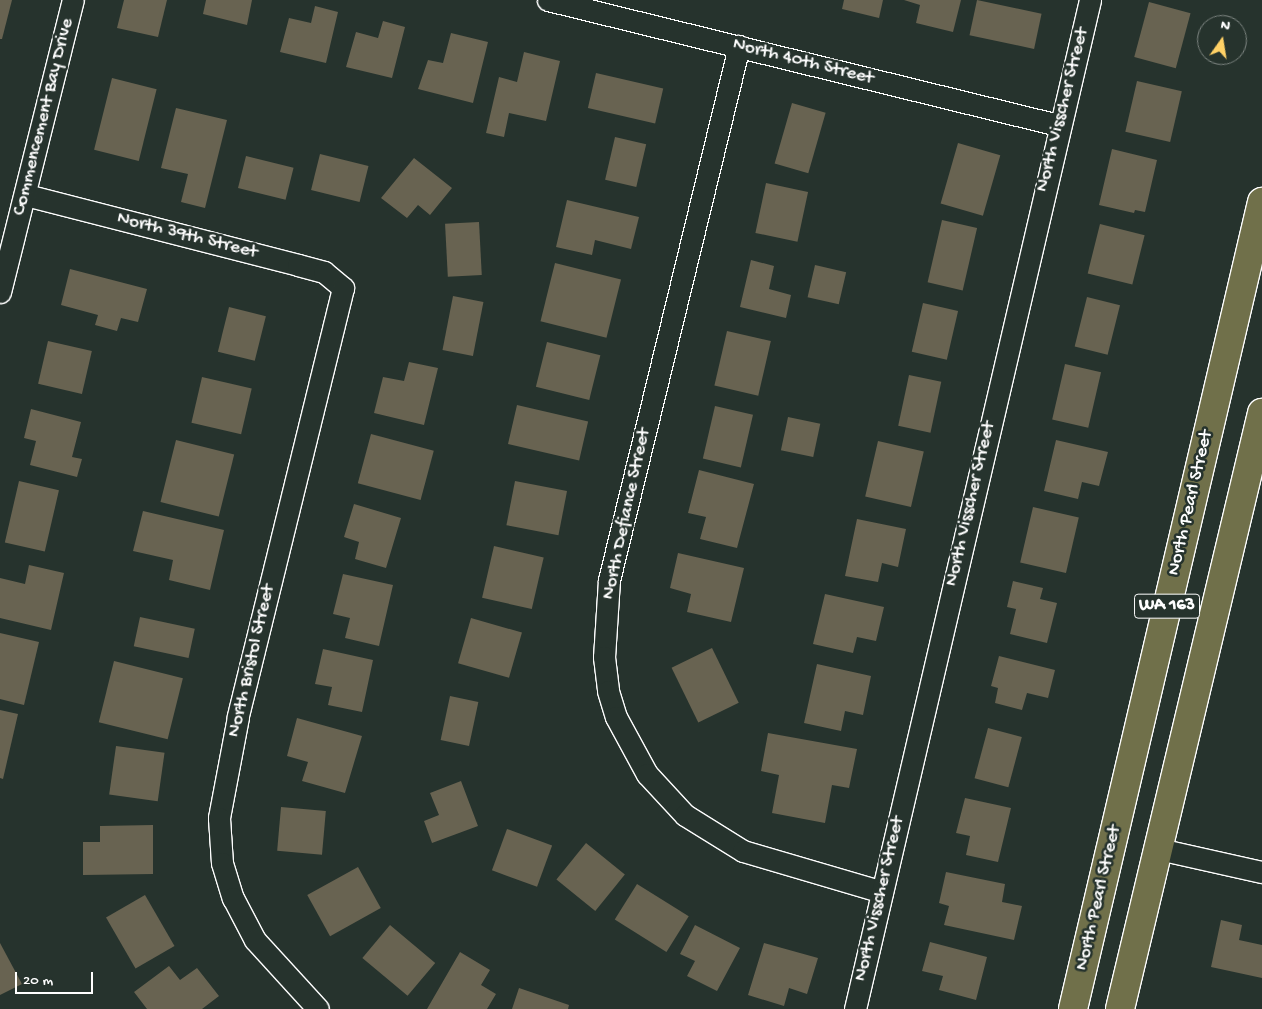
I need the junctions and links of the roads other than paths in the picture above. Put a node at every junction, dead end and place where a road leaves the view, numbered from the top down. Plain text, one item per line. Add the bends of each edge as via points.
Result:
1 (73, 0) edge
2 (548, 0) edge
3 (1090, 0) edge
4 (739, 46) junction
5 (1058, 125) junction
6 (26, 195) junction
7 (1262, 202) edge
8 (343, 288) joint
9 (0, 292) edge
10 (1262, 413) edge
11 (1159, 849) junction
12 (1262, 872) edge
13 (882, 892) junction
14 (318, 1009) edge
15 (855, 1009) edge
16 (1073, 1009) edge
17 (1120, 1009) edge

1 - 6 street, Commencement Bay Drive
2 - 4 street, North 40th Street
3 - 5 street, North Visscher Street
4 - 5 street, North 40th Street
4 - 13 street, North Defiance Street via 609,580 604,657 608,691 616,717 647,774 685,815 743,851
5 - 13 street, North Visscher Street
6 - 8 street, North 39th Street via 298,264 324,272
6 - 9 street, Commencement Bay Drive
7 - 16 main road, North Pearl Street / WA 163
8 - 14 street, North Bristol Street via 238,717 219,818 222,863 233,898 255,940
10 - 11 main road, WA 163
11 - 12 street
11 - 17 main road, WA 163
13 - 15 street, North Visscher Street

